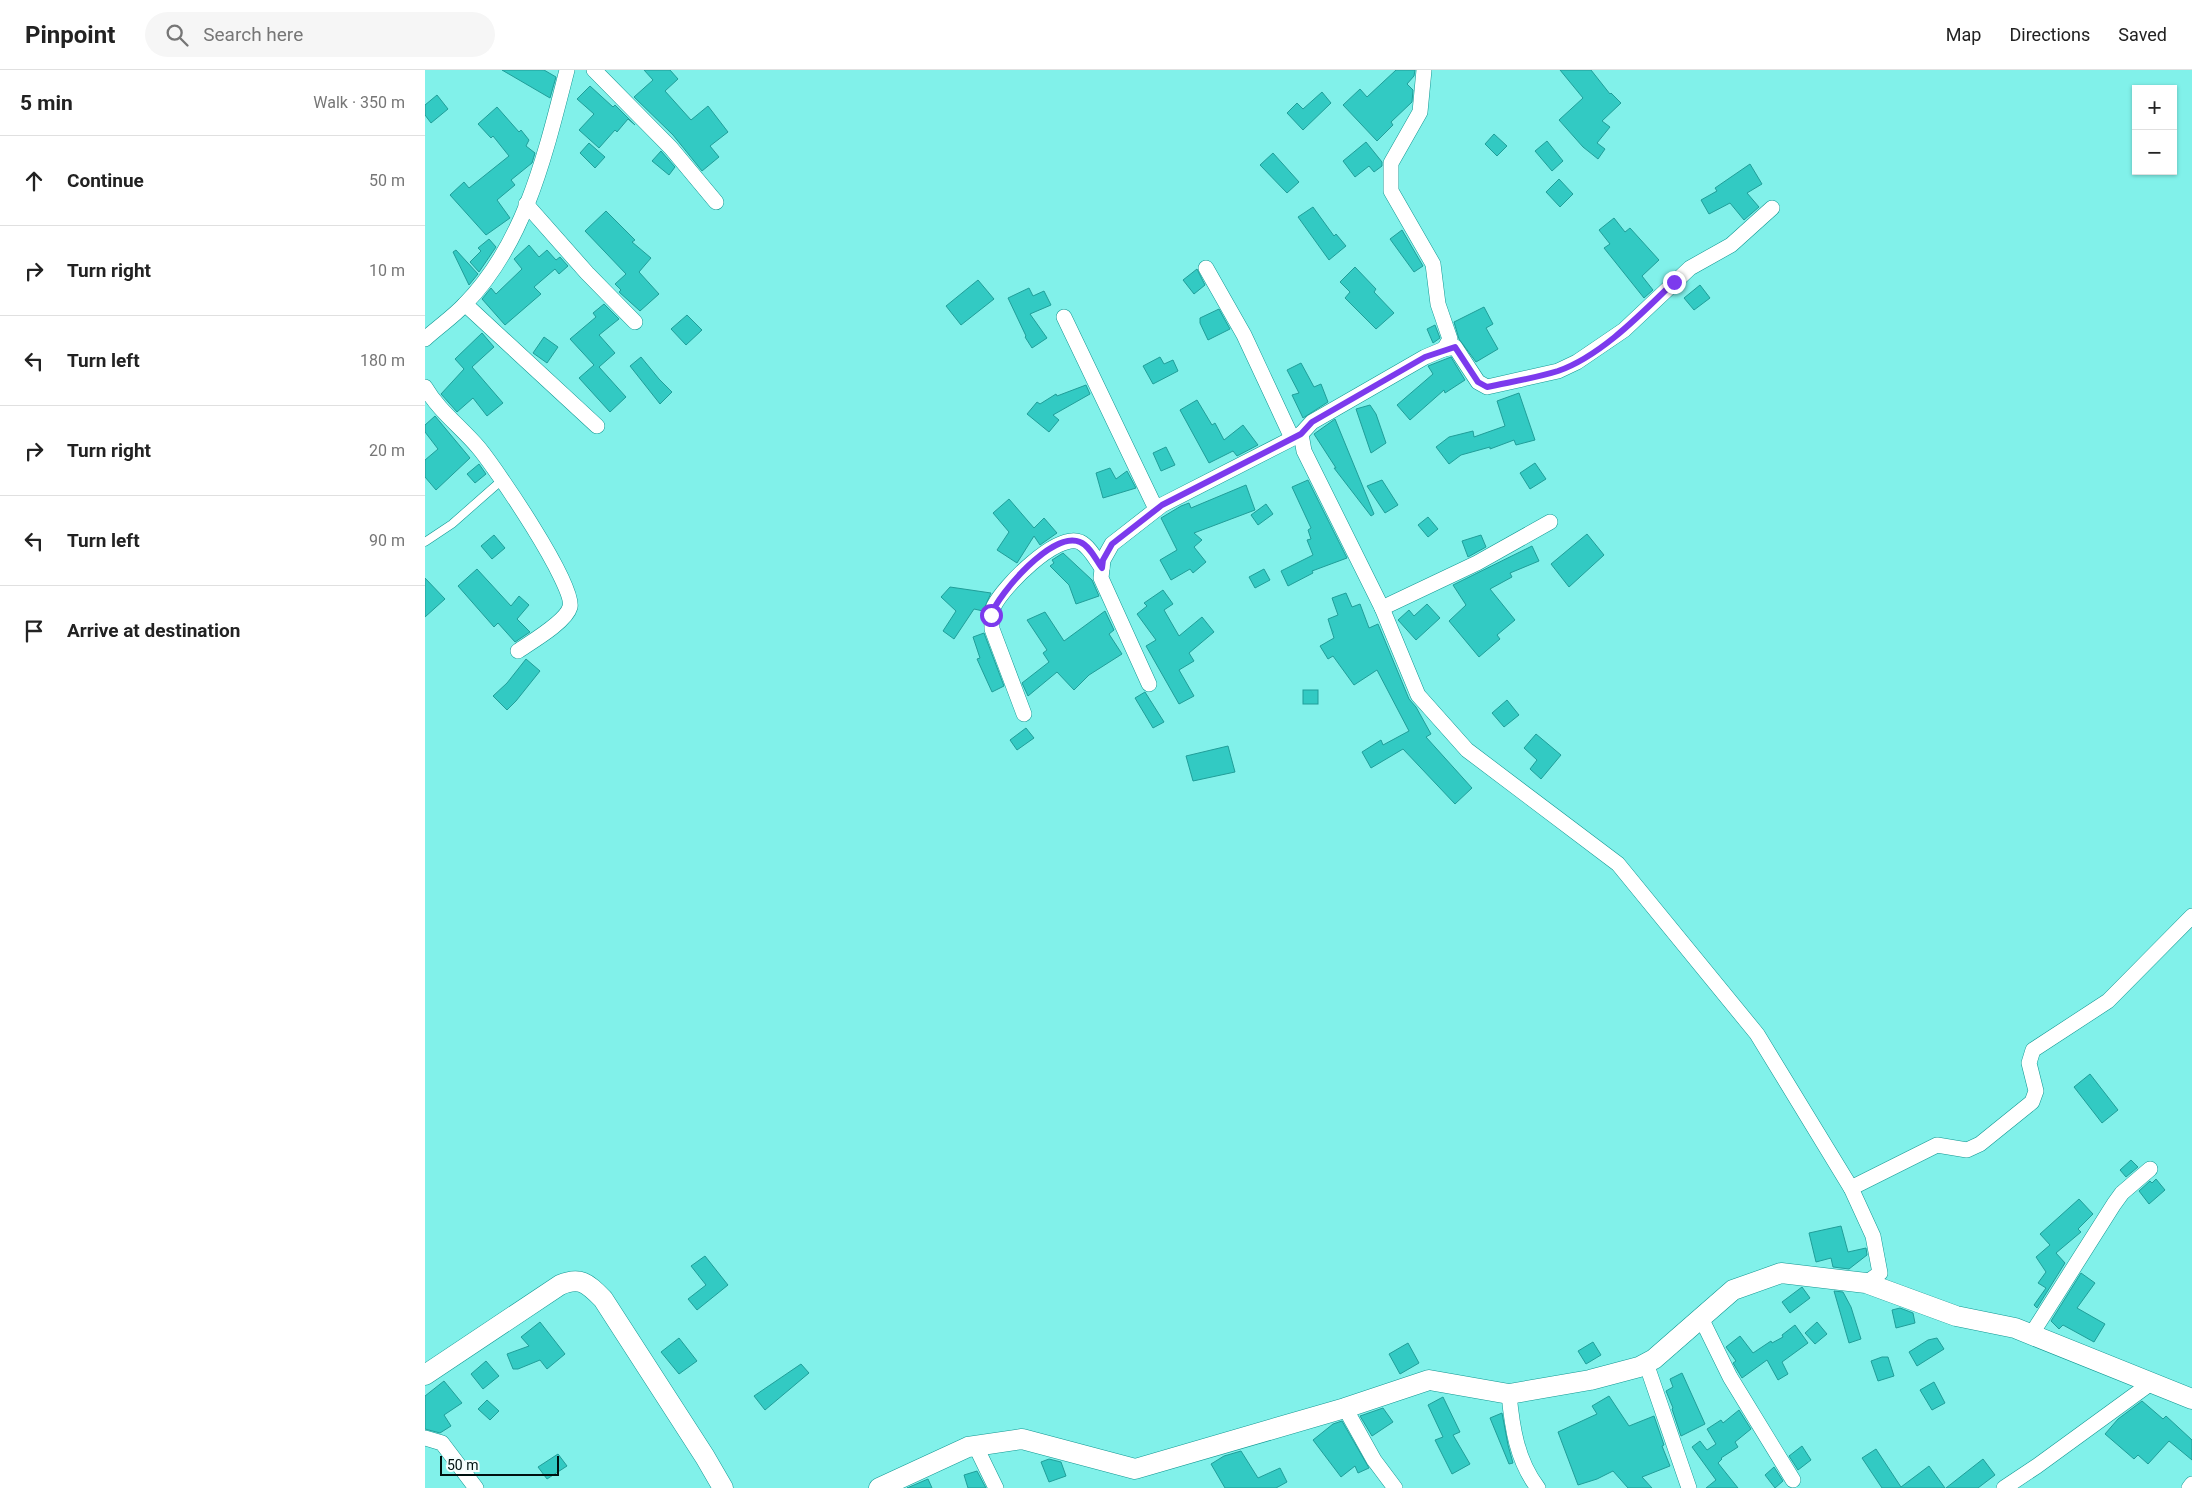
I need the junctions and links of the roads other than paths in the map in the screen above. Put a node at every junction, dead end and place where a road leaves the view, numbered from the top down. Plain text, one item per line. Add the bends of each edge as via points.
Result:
1 (567, 70) edge
2 (594, 70) edge
3 (1424, 70) edge
4 (716, 202) dead end
5 (526, 204) junction
6 (1772, 208) dead end
7 (1206, 268) dead end
8 (465, 304) junction
9 (1064, 318) dead end
10 (635, 322) dead end
11 (425, 339) edge
12 (1444, 349) junction
13 (425, 387) edge
14 (597, 426) dead end
15 (1297, 436) junction
16 (502, 480) junction
17 (1156, 509) junction
18 (1551, 522) dead end
19 (425, 542) edge
20 (1102, 568) junction
21 (1383, 608) junction
22 (518, 651) dead end
23 (1149, 684) dead end
24 (1024, 714) dead end
25 (2192, 916) edge
26 (2150, 1169) dead end
27 (1851, 1188) junction
28 (1866, 1283) junction
29 (1701, 1318) junction
30 (2031, 1335) junction
31 (1646, 1364) junction
32 (425, 1375) edge
33 (2151, 1383) junction
34 (1509, 1394) junction
35 (2192, 1399) edge
36 (1345, 1408) junction
37 (425, 1438) edge
38 (976, 1447) junction
39 (1793, 1480) dead end
40 (2192, 1484) edge
41 (890, 1486) edge
42 (1390, 1486) edge
43 (476, 1488) edge
44 (723, 1488) edge
45 (997, 1488) edge
46 (1538, 1488) edge
47 (1689, 1488) edge
48 (2004, 1488) edge
49 (2189, 1488) edge

1 - 5 street via 548,144
2 - 4 street via 671,148
3 - 12 street via 1421,112 1391,163 1391,191 1433,264 1438,304 1451,339
5 - 8 street via 518,228
5 - 10 street
6 - 12 street via 1731,245 1690,268 1624,330 1558,371 1487,387 1478,382 1455,347
7 - 15 street
8 - 11 street
8 - 14 street
9 - 17 street
12 - 15 street via 1312,422
13 - 16 street
15 - 17 street
15 - 21 street
16 - 19 lane via 452,524
16 - 22 street via 552,560 571,605 568,613 552,627
17 - 20 street via 1112,544
18 - 21 street via 1477,563
20 - 23 street via 1101,578 1109,598
20 - 24 street via 1079,542 1059,543 1029,565 995,604 991,615 992,629
21 - 27 street via 1418,696 1467,750 1618,864 1757,1034
25 - 27 street via 2108,1001 2033,1050 2029,1063 2036,1091 2032,1102 1981,1144 1967,1150 1937,1145
26 - 30 street via 2114,1204
27 - 28 street via 1873,1236 1879,1273
28 - 29 street via 1781,1273 1733,1290
28 - 30 street via 1956,1316 2015,1328
29 - 31 street
29 - 39 street via 1729,1377
30 - 33 street
31 - 34 street via 1590,1380
31 - 47 street
32 - 44 street via 560,1285 580,1281 592,1287 603,1299
33 - 35 street
33 - 48 street
34 - 36 street via 1429,1380
34 - 46 street via 1513,1432
36 - 38 street via 1135,1470 1022,1439
36 - 42 street
37 - 43 street via 442,1444
38 - 41 street via 968,1447
38 - 45 street
40 - 49 street

